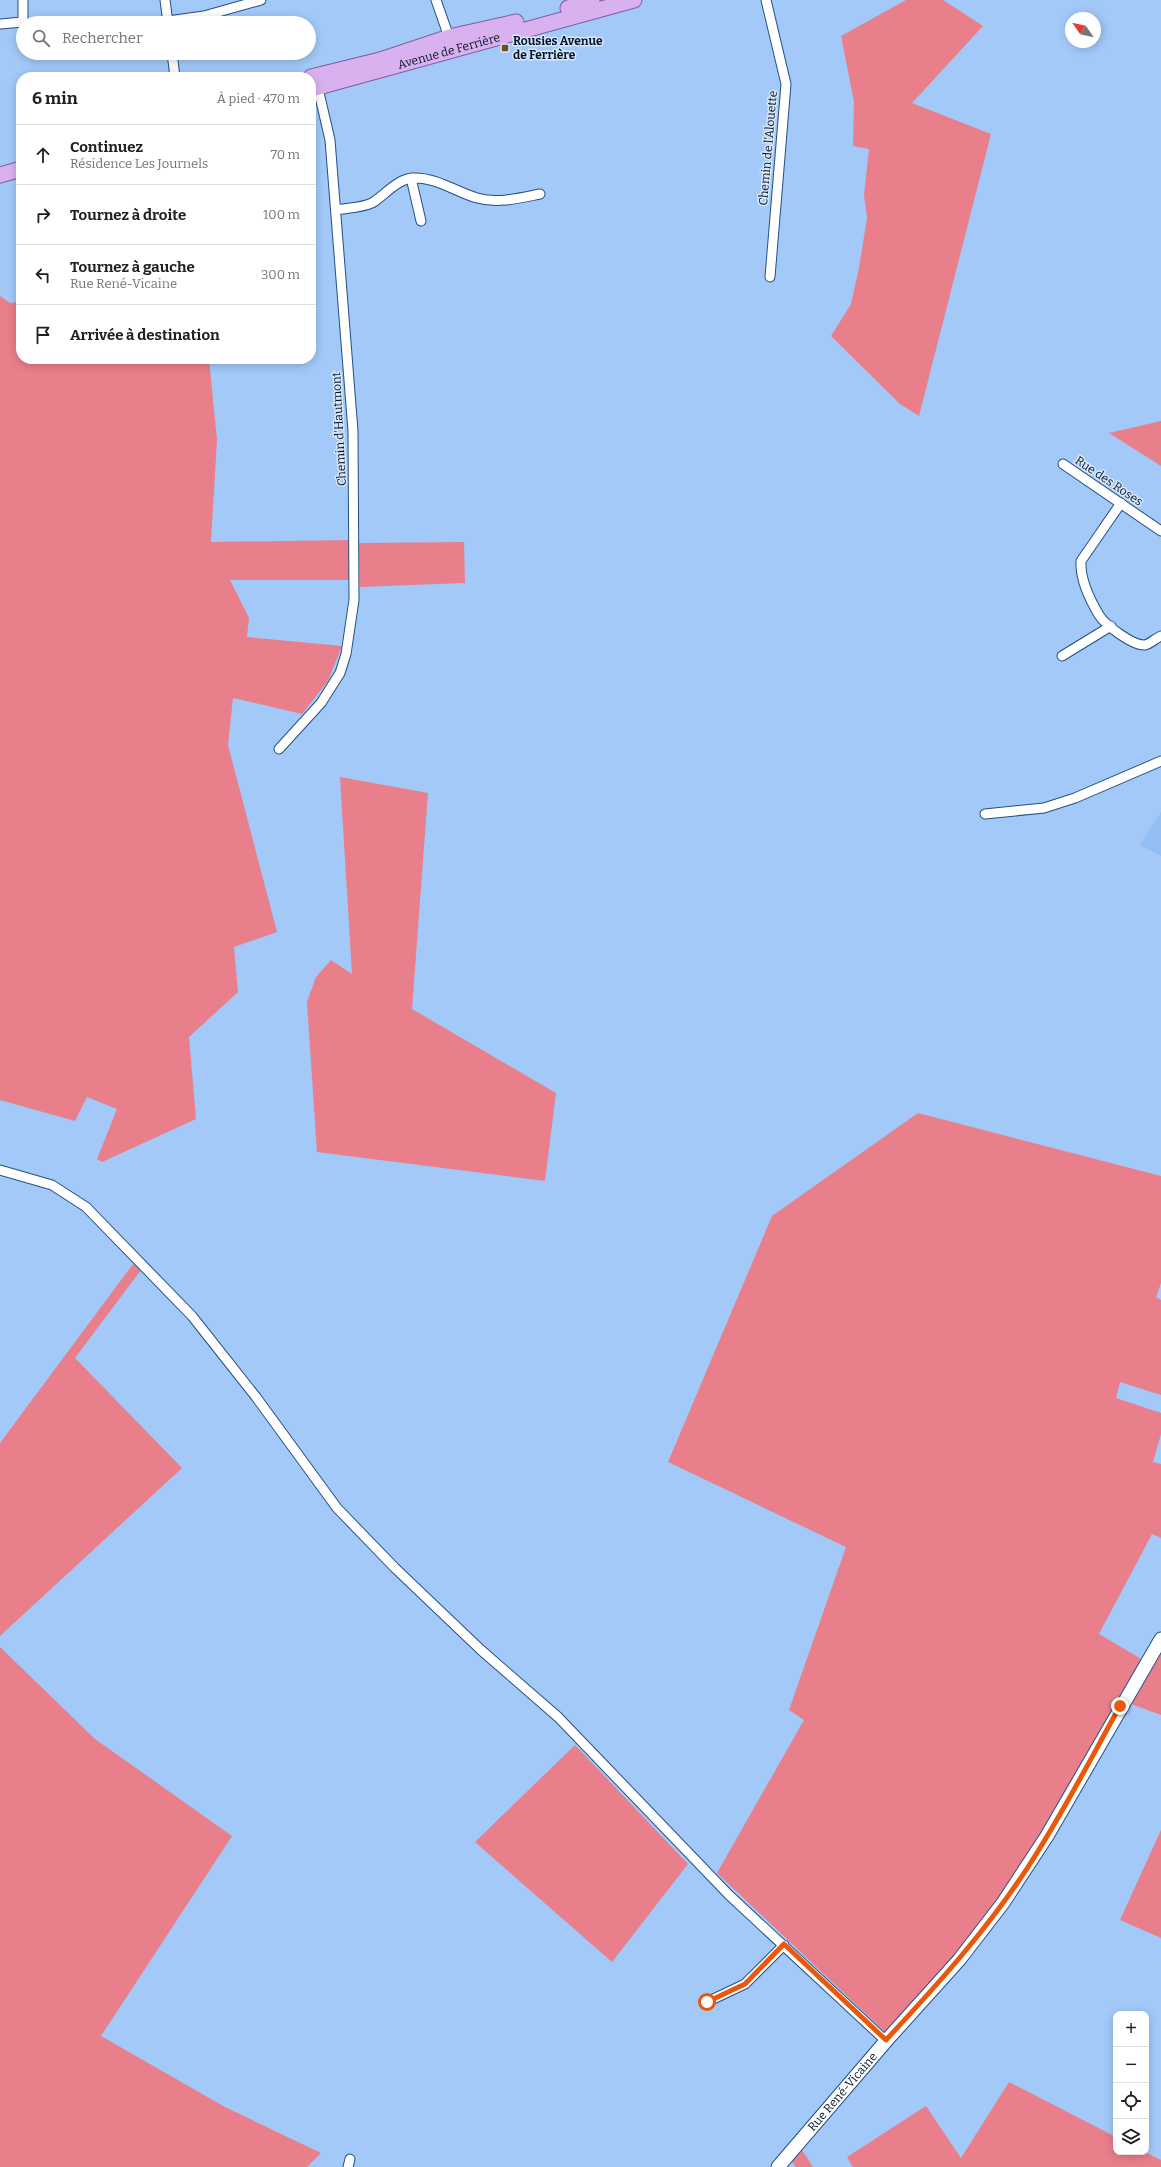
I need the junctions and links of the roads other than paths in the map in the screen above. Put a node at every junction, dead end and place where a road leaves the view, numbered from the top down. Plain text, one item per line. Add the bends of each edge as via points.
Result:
1 (23, 0) edge
2 (165, 0) edge
3 (261, 0) edge
4 (436, 0) edge
5 (592, 0) edge
6 (634, 0) edge
7 (766, 0) edge
8 (23, 16) edge
9 (167, 16) edge
10 (204, 16) edge
11 (16, 23) edge
12 (0, 24) edge
13 (452, 44) junction
14 (173, 60) edge
15 (174, 72) edge
16 (316, 81) edge
17 (316, 89) edge
18 (16, 160) edge
19 (0, 164) edge
20 (16, 170) edge
21 (0, 175) edge
22 (411, 178) junction
23 (540, 194) dead end
24 (336, 210) junction
25 (421, 220) dead end
26 (770, 277) dead end
27 (1063, 464) dead end
28 (1121, 503) junction
29 (1161, 531) edge
30 (1111, 626) junction
31 (1161, 636) edge
32 (1062, 656) dead end
33 (279, 748) dead end
34 (1161, 761) edge
35 (985, 814) dead end
36 (0, 1170) edge
37 (1161, 1639) edge
38 (784, 1944) junction
39 (707, 2002) dead end
40 (886, 2040) junction
41 (778, 2167) edge

1 - 8 street
2 - 9 street
3 - 10 street
4 - 13 street
5 - 13 main road, Avenue de Ferrière via 503,25
6 - 13 main road, Avenue de Ferrière
7 - 26 street, Chemin de l'Alouette via 786,84
11 - 12 street
13 - 16 main road, Avenue de Ferrière
14 - 15 street
17 - 24 street, Chemin d'Hautmont via 330,140
18 - 19 main road
20 - 21 main road
22 - 23 street via 432,180 477,198 490,200 507,200
22 - 24 street via 402,181 370,204
22 - 25 street
24 - 33 street, Chemin d'Hautmont via 354,431 354,600 346,654 340,673 321,703
27 - 28 street, Rue des Roses
28 - 29 street, Rue des Roses
28 - 30 street via 1081,561 1080,572 1100,616
30 - 31 street via 1137,644 1146,645
30 - 32 street
34 - 35 street via 1075,798 1044,808
36 - 38 street via 52,1185 86,1207 192,1316 337,1508 430,1602 558,1717 729,1895
37 - 40 street, Rue René-Vicaine via 1028,1868 959,1960
38 - 39 street via 745,1984
38 - 40 street
40 - 41 street, Rue René-Vicaine

